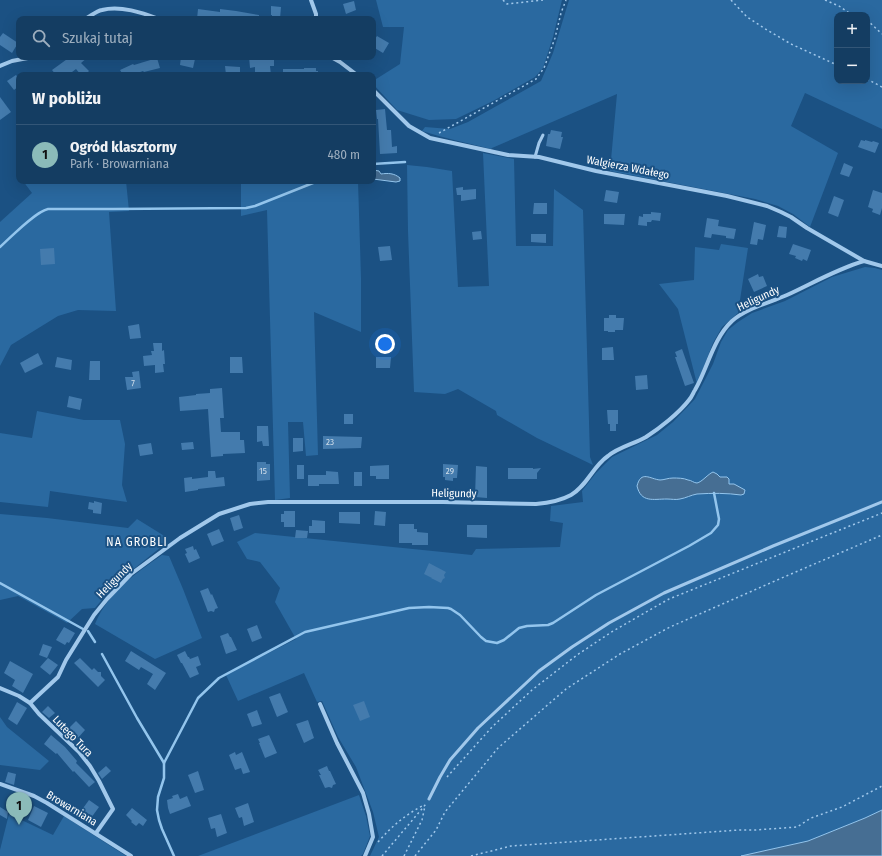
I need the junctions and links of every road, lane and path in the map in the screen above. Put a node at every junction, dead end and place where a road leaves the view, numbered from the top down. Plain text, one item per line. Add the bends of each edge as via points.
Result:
1 (311, 0) edge
2 (503, 0) edge
3 (543, 0) edge
4 (566, 0) edge
5 (731, 0) edge
6 (825, 0) edge
7 (848, 12) edge
8 (91, 16) edge
9 (151, 16) edge
10 (316, 16) edge
11 (870, 23) edge
12 (882, 34) edge
13 (17, 60) edge
14 (336, 60) edge
15 (834, 64) edge
16 (0, 66) edge
17 (353, 72) edge
18 (870, 81) edge
19 (882, 88) edge
20 (376, 93) edge
21 (543, 135) dead end
22 (430, 138) junction
23 (535, 157) junction
24 (864, 261) junction
25 (882, 266) edge
26 (882, 502) edge
27 (882, 513) edge
28 (882, 535) edge
29 (0, 688) edge
30 (30, 703) junction
31 (320, 704) dead end
32 (443, 782) dead end
33 (0, 784) edge
34 (882, 786) edge
35 (429, 799) dead end
36 (426, 804) junction
37 (96, 833) junction
38 (375, 845) dead end
39 (131, 856) edge
40 (365, 856) edge
41 (382, 856) edge
42 (404, 856) edge
43 (415, 856) edge
44 (471, 856) edge

1 - 10 street
2 - 3 path via 507,4
4 - 22 path via 544,68 536,79
5 - 15 path via 747,17 767,30 790,44
6 - 7 path
8 - 9 street via 103,10 113,9
11 - 12 path
13 - 16 street
14 - 17 street
18 - 19 path
20 - 22 street, Walgierza Wdałego via 409,126
21 - 23 lane
22 - 23 street, Walgierza Wdałego via 508,155
23 - 24 street, Walgierza Wdałego via 767,206 791,217
24 - 25 street, Walgierza Wdałego
24 - 30 street, Heligundy via 753,308 733,321 717,342 690,400 670,420 645,437 608,455 572,495 536,504 268,502 250,504 220,514 180,538 131,574 94,615 58,677
26 - 35 lane via 664,593 578,643 539,671 478,728 450,760
27 - 32 path via 669,599 613,631 532,690 492,727
28 - 43 path via 670,627 620,654 566,688 498,748 445,812 436,830
29 - 30 street, Lutego Tura
30 - 37 street, Lutego Tura via 79,752 99,781 113,809
31 - 40 street via 363,793 373,837
33 - 37 street, Browarniana via 34,796
34 - 44 path via 842,807 811,818 797,827 511,846
36 - 38 path via 402,819
36 - 41 path
36 - 42 path via 422,820
37 - 39 street, Browarniana

